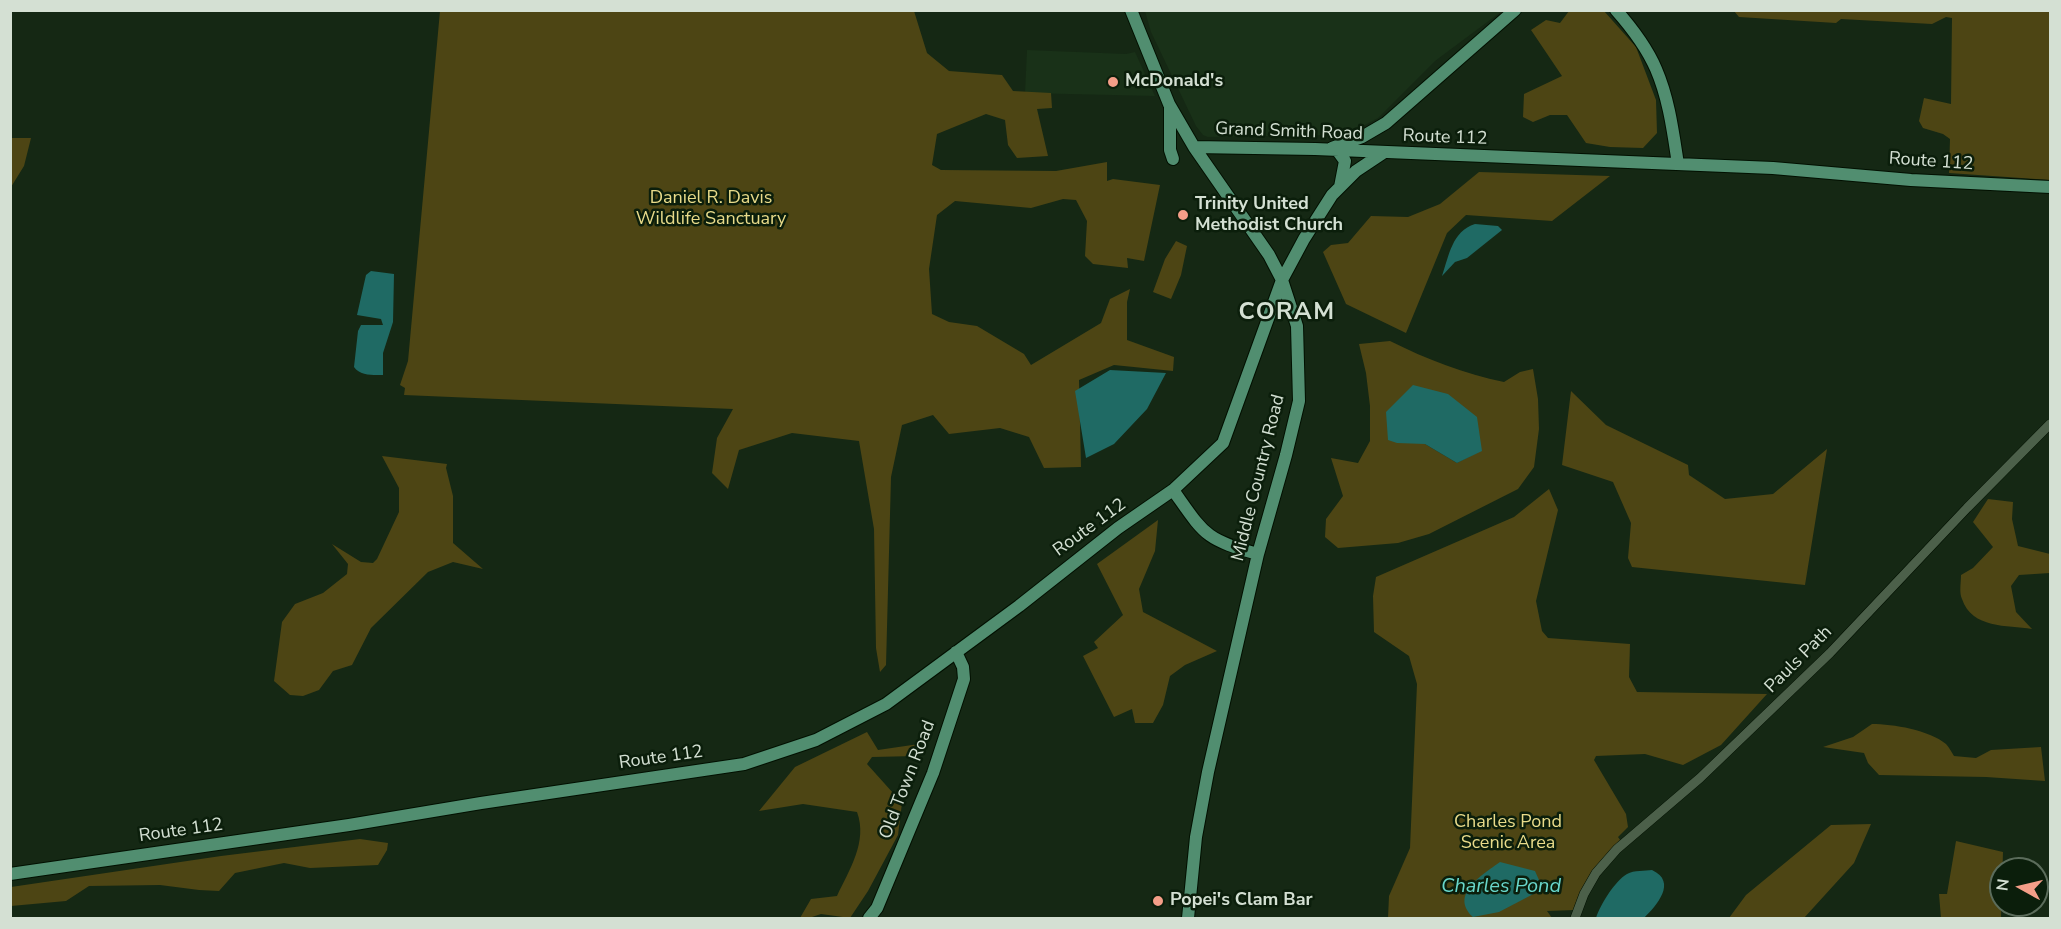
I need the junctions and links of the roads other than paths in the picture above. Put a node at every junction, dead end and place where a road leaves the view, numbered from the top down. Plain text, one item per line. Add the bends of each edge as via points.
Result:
1 (1131, 10) edge
2 (1515, 10) edge
3 (1616, 10) edge
4 (1170, 107) junction
5 (1194, 147) junction
6 (1332, 150) junction
7 (1383, 153) junction
8 (1173, 159) dead end
9 (1678, 165) junction
10 (1339, 188) junction
11 (2050, 188) edge
12 (1282, 280) junction
13 (2050, 424) edge
14 (1173, 490) junction
15 (1258, 554) junction
16 (956, 652) junction
17 (10, 874) edge
18 (869, 918) edge
19 (1188, 918) edge
20 (1575, 918) edge

1 - 4 main road, Middle Country Road
2 - 6 main road via 1386,123
3 - 9 main road via 1656,68 1670,113
4 - 5 main road, Middle Country Road
4 - 8 main road
5 - 6 main road, Grand Smith Road
5 - 12 main road, Middle Country Road
6 - 7 main road, Grand Smith Road
6 - 10 main road via 1341,153 1345,161
7 - 9 main road, Route 112
7 - 10 main road, Route 112
9 - 11 main road, Route 112
10 - 12 main road, Route 112
12 - 14 main road, Route 112 via 1223,443
12 - 15 main road, Middle Country Road via 1298,326 1299,401
13 - 20 street, Pauls Path via 1815,669 1700,778 1617,849 1596,873
14 - 15 main road via 1198,527 1209,536
14 - 16 main road, Route 112
15 - 19 main road, Middle Country Road via 1208,772 1196,837
16 - 17 main road, Route 112 via 886,704 816,740 744,764
16 - 18 main road, Old Town Road via 964,679 933,773 877,908

